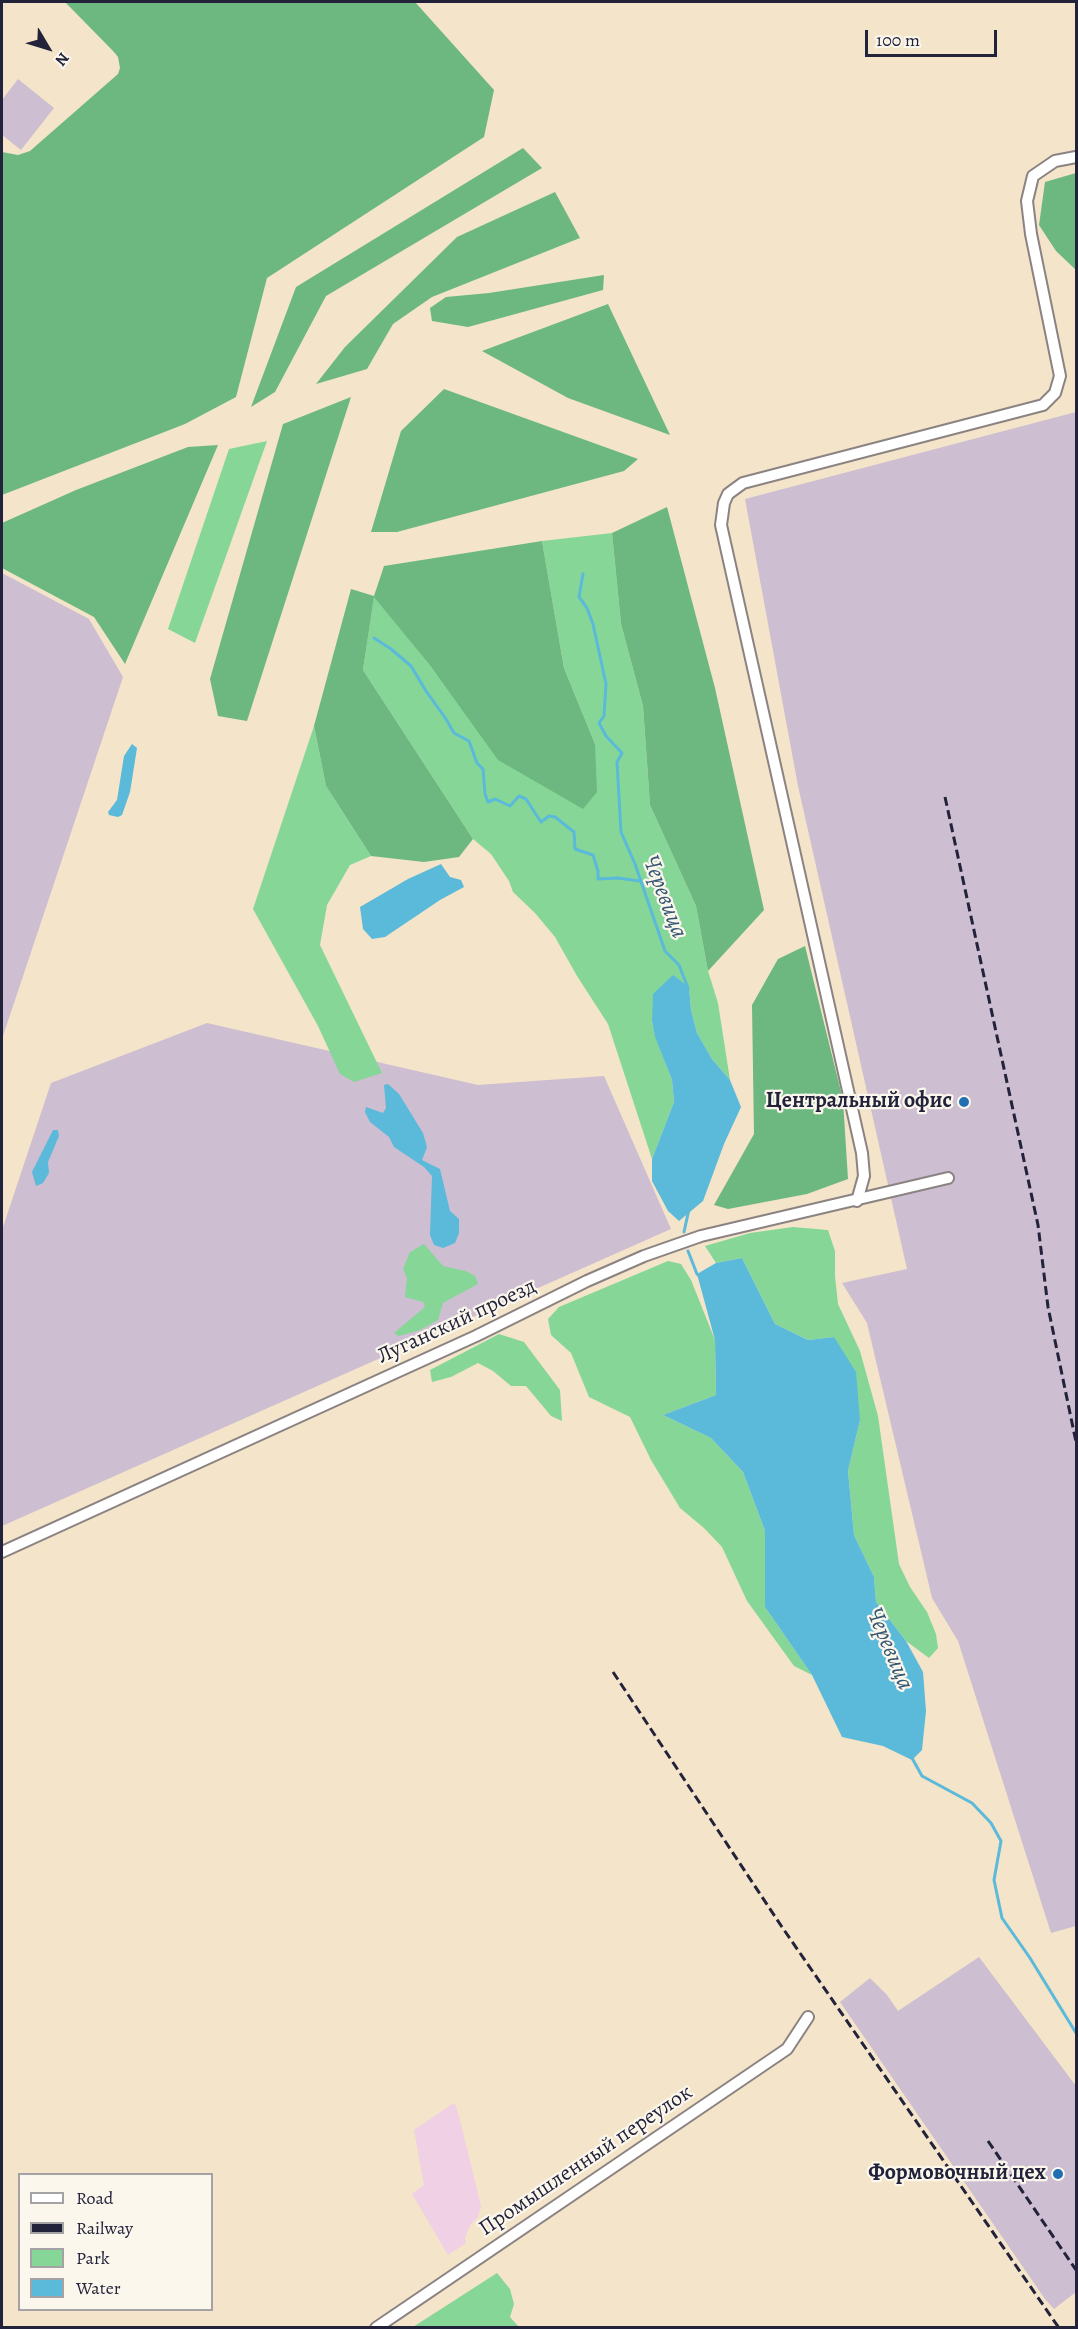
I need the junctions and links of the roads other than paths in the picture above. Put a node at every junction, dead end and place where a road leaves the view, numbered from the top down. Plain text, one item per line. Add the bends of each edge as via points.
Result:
1 (1077, 157) edge
2 (948, 1178) dead end
3 (857, 1201) junction
4 (2, 1552) edge
5 (808, 2017) dead end
6 (375, 2328) edge

1 - 3 street via 1055,161 1033,176 1028,201 1060,376 1055,393 1043,405 743,483 728,494 724,503 721,525 862,1153 864,1176
2 - 3 street, Луганский проезд
3 - 4 street, Луганский проезд via 701,1236 644,1256
5 - 6 street, Промышленный переулок via 787,2049

